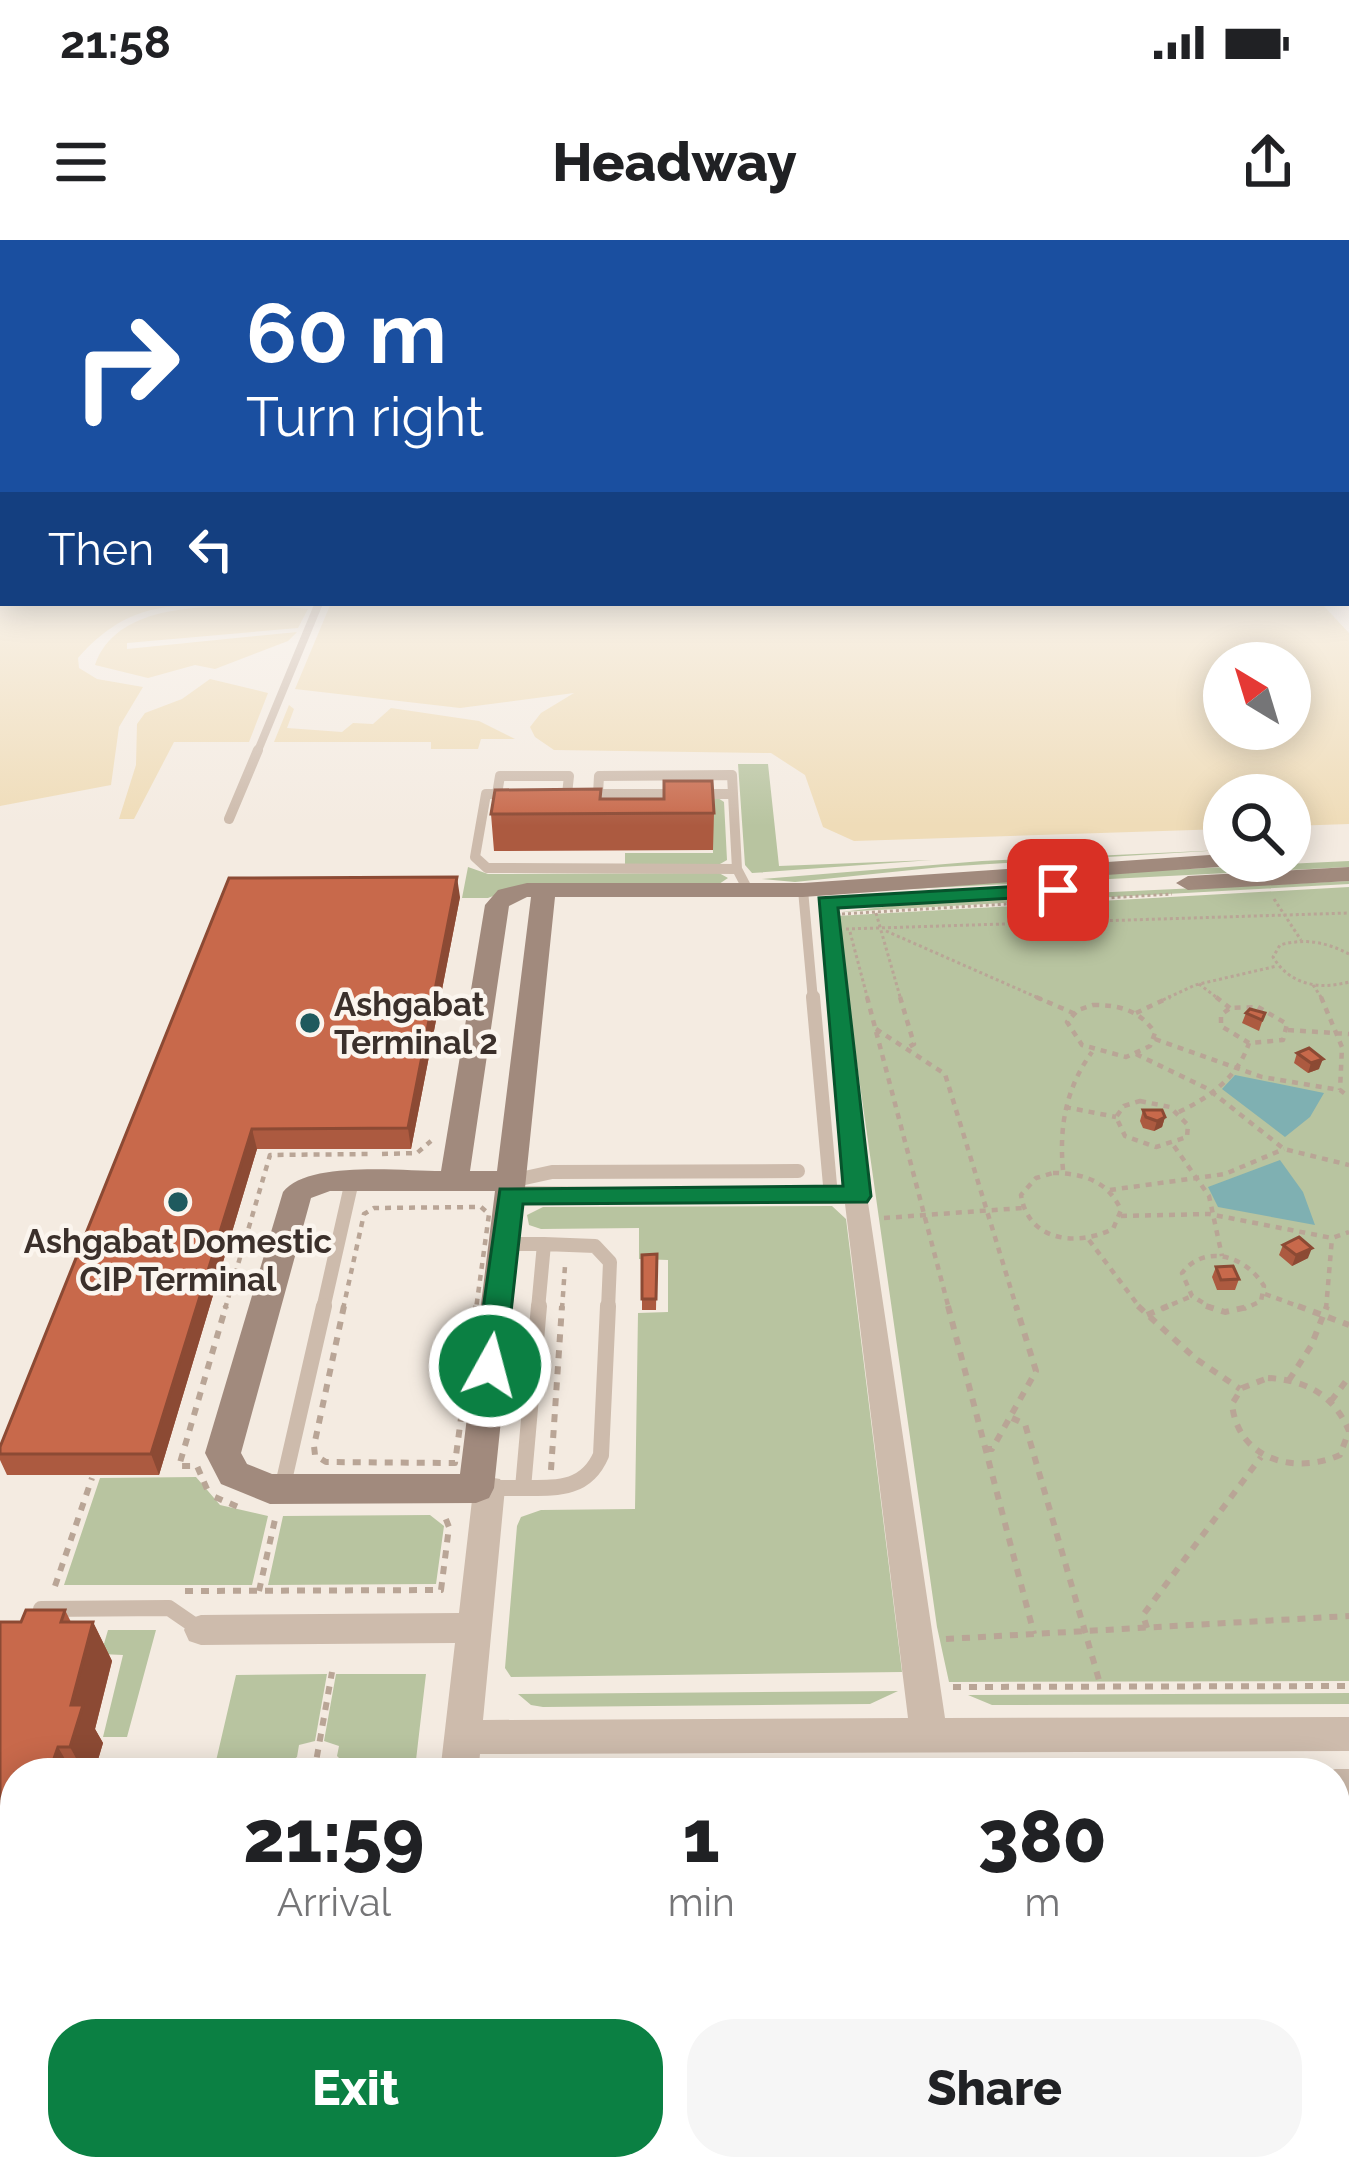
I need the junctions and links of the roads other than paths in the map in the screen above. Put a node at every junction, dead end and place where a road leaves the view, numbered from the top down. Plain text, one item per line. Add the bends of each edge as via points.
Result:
1 (303, 645) edge
2 (497, 794) junction
3 (520, 794) edge
4 (544, 794) edge
5 (567, 794) junction
6 (598, 794) junction
7 (733, 794) junction
8 (482, 814) junction
9 (504, 814) edge
10 (229, 819) dead end
11 (1349, 854) edge
12 (1311, 856) edge
13 (1203, 863) edge
14 (1349, 874) edge
15 (743, 879) junction
16 (544, 890) junction
17 (822, 898) junction
18 (798, 1171) dead end
19 (352, 1181) junction
20 (454, 1181) junction
21 (511, 1188) junction
22 (854, 1203) junction
23 (504, 1244) junction
24 (544, 1244) junction
25 (496, 1488) junction
26 (266, 1504) junction
27 (41, 1609) edge
28 (474, 1628) junction
29 (201, 1630) joint
30 (1349, 1734) edge
31 (929, 1737) junction
32 (461, 1755) edge

1 - 10 lane
2 - 3 lane
2 - 5 lane via 500,776 569,776
2 - 8 lane via 486,794
4 - 5 lane
5 - 6 lane
6 - 7 lane
6 - 7 lane via 599,776 732,775
7 - 15 lane
8 - 9 lane
8 - 15 lane via 475,857 487,868
11 - 12 street
13 - 17 street
14 - 17 street
15 - 16 street
15 - 17 street
16 - 20 street via 511,894 496,905
16 - 21 street
17 - 22 lane
17 - 22 lane
18 - 21 lane via 552,1172
19 - 20 street
19 - 26 lane
19 - 26 street via 318,1182 292,1200 224,1454
20 - 21 street
21 - 22 street
21 - 23 street
22 - 31 street
23 - 24 lane
23 - 25 street
24 - 25 lane
24 - 25 lane via 595,1246 610,1262 602,1455 581,1485
25 - 26 street
25 - 28 street
27 - 29 lane via 169,1608
28 - 29 street
28 - 32 street
30 - 31 street
31 - 32 street

